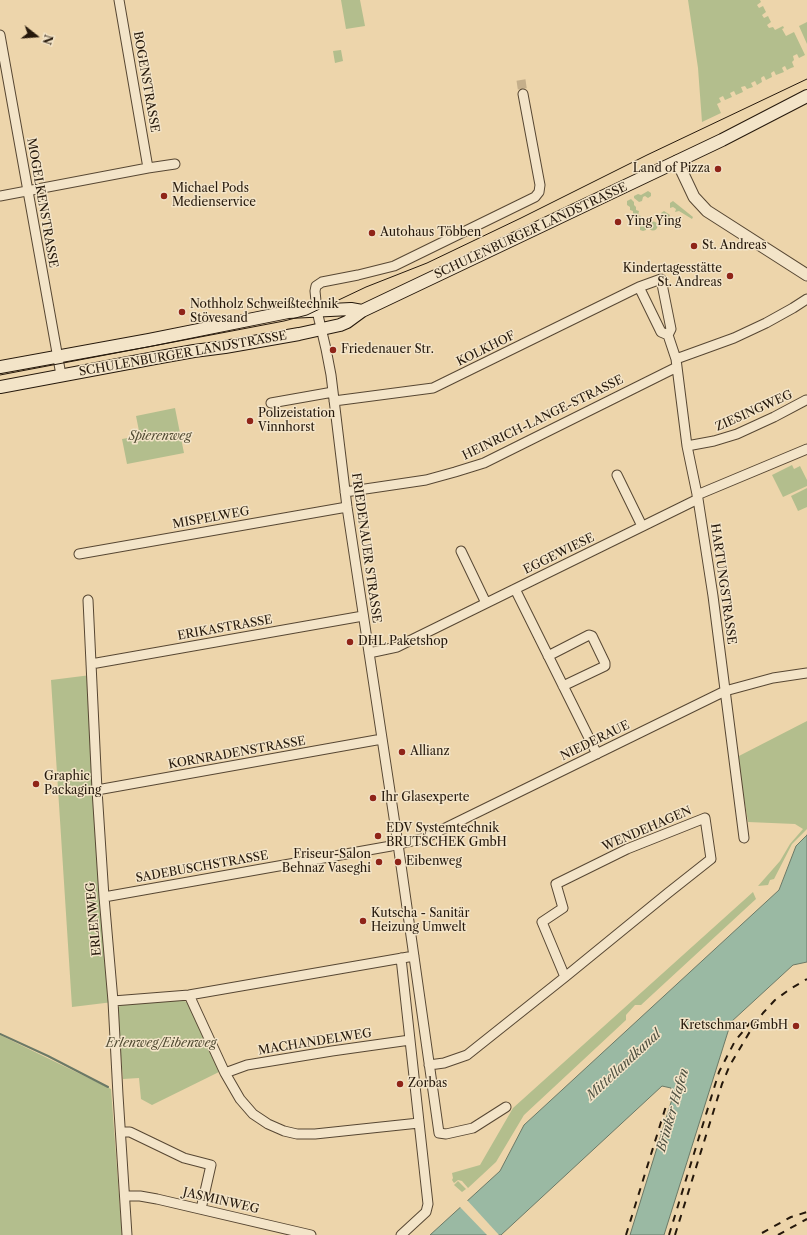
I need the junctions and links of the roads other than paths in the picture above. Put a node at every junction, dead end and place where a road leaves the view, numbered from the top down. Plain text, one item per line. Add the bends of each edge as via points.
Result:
1 (119, 0) edge
2 (0, 40) edge
3 (523, 94) tunnel mouth
4 (807, 96) edge
5 (677, 161) junction
6 (175, 164) dead end
7 (148, 168) junction
8 (28, 191) junction
9 (0, 196) edge
10 (807, 275) edge
11 (639, 287) junction
12 (807, 299) edge
13 (317, 310) junction
14 (362, 311) junction
15 (322, 330) junction
16 (664, 334) junction
17 (58, 356) junction
18 (677, 363) junction
19 (0, 367) edge
20 (61, 375) junction
21 (0, 387) edge
22 (334, 397) junction
23 (806, 400) dead end
24 (271, 403) dead end
25 (687, 446) junction
26 (807, 449) edge
27 (616, 475) dead end
28 (345, 492) junction
29 (698, 497) junction
30 (347, 507) junction
31 (642, 526) junction
32 (461, 551) dead end
33 (79, 554) dead end
34 (514, 589) junction
35 (88, 600) dead end
36 (486, 603) junction
37 (363, 616) junction
38 (369, 653) junction
39 (548, 656) junction
40 (91, 664) junction
41 (807, 673) edge
42 (563, 686) junction
43 (725, 691) junction
44 (382, 739) junction
45 (597, 754) junction
46 (97, 790) junction
47 (744, 838) dead end
48 (398, 844) junction
49 (104, 897) junction
50 (414, 956) junction
51 (401, 958) junction
52 (565, 977) junction
53 (189, 995) junction
54 (113, 1002) junction
55 (410, 1040) junction
56 (429, 1065) junction
57 (225, 1073) junction
58 (506, 1107) dead end
59 (419, 1123) junction
60 (121, 1132) junction
61 (125, 1196) junction
62 (201, 1209) junction
63 (127, 1235) edge
64 (311, 1235) edge
65 (401, 1235) edge

1 - 7 street, BOGENSTRASSE
2 - 8 street, MOGELKENSTRASSE
3 - 13 street via 540,185 535,197 394,266 322,282 316,286
4 - 5 main road, SCHULENBURGER LANDSTRASSE
5 - 10 street via 694,197 707,210
5 - 14 main road, SCHULENBURGER LANDSTRASSE
6 - 7 street
7 - 8 street
8 - 9 street
8 - 17 street, MOGELKENSTRASSE
11 - 16 street, HARTUNGSTRASSE
11 - 16 street, HARTUNGSTRASSE via 661,278 671,329
11 - 22 street, KOLKHOF via 433,388
12 - 18 street, HEINRICH-LANGE-STRASSE via 766,323
13 - 14 main road, SCHULENBURGER LANDSTRASSE via 351,308
13 - 15 street, FRIEDENAUER STRASSE
13 - 17 main road, SCHULENBURGER LANDSTRASSE via 288,312
14 - 15 main road, SCHULENBURGER LANDSTRASSE via 347,322
15 - 20 main road, SCHULENBURGER LANDSTRASSE
15 - 22 street, FRIEDENAUER STRASSE
16 - 18 street, HARTUNGSTRASSE
17 - 19 main road, SCHULENBURGER LANDSTRASSE
17 - 20 street, MOGELKENSTRASSE
18 - 25 street, HARTUNGSTRASSE
18 - 28 street, HEINRICH-LANGE-STRASSE via 484,463 426,480
20 - 21 main road, SCHULENBURGER LANDSTRASSE
22 - 24 street
22 - 28 street, FRIEDENAUER STRASSE
23 - 25 street, ZIESINGWEG via 774,418 737,434
25 - 29 street, HARTUNGSTRASSE
26 - 29 street, EGGEWIESE
27 - 31 street
28 - 30 street, FRIEDENAUER STRASSE
29 - 31 street, EGGEWIESE
29 - 43 street, HARTUNGSTRASSE
30 - 33 street, MISPELWEG
30 - 37 street, FRIEDENAUER STRASSE
31 - 34 street, EGGEWIESE
32 - 36 street
34 - 36 street, EGGEWIESE
34 - 39 street
35 - 40 street, ERLENWEG
36 - 38 street, EGGEWIESE via 397,647
37 - 38 street, FRIEDENAUER STRASSE
37 - 40 street, ERIKASTRASSE
38 - 44 street, FRIEDENAUER STRASSE
39 - 42 street
39 - 42 street via 592,636 605,666
40 - 46 street, ERLENWEG
41 - 43 street, NIEDERAUE via 773,678
42 - 45 street
43 - 45 street, NIEDERAUE
43 - 47 street, HARTUNGSTRASSE
44 - 46 street, KORNRADENSTRASSE
44 - 48 street, FRIEDENAUER STRASSE
45 - 48 street, NIEDERAUE via 425,838
46 - 49 street, ERLENWEG
48 - 49 street, SADEBUSCHSTRASSE
48 - 50 street, FRIEDENAUER STRASSE
49 - 54 street, ERLENWEG
50 - 51 street
50 - 56 street, FRIEDENAUER STRASSE
51 - 53 street
51 - 55 street
52 - 52 street, WENDEHAGEN via 542,922 563,908 556,884 627,849 705,818 711,859
52 - 56 street, WENDEHAGEN via 467,1055
53 - 54 street
53 - 57 street
54 - 60 street, ERLENWEG
55 - 57 street, MACHANDELWEG via 247,1065
55 - 59 street
56 - 58 street, FRIEDENAUER STRASSE via 439,1133 446,1134 473,1128
57 - 59 street via 240,1099 253,1114 284,1131 314,1134
59 - 65 street via 428,1204 426,1212
60 - 61 street, ERLENWEG
60 - 62 street via 130,1132 184,1158 211,1165
61 - 62 street, JASMINWEG via 140,1196
61 - 63 street, ERLENWEG
62 - 64 street, JASMINWEG

